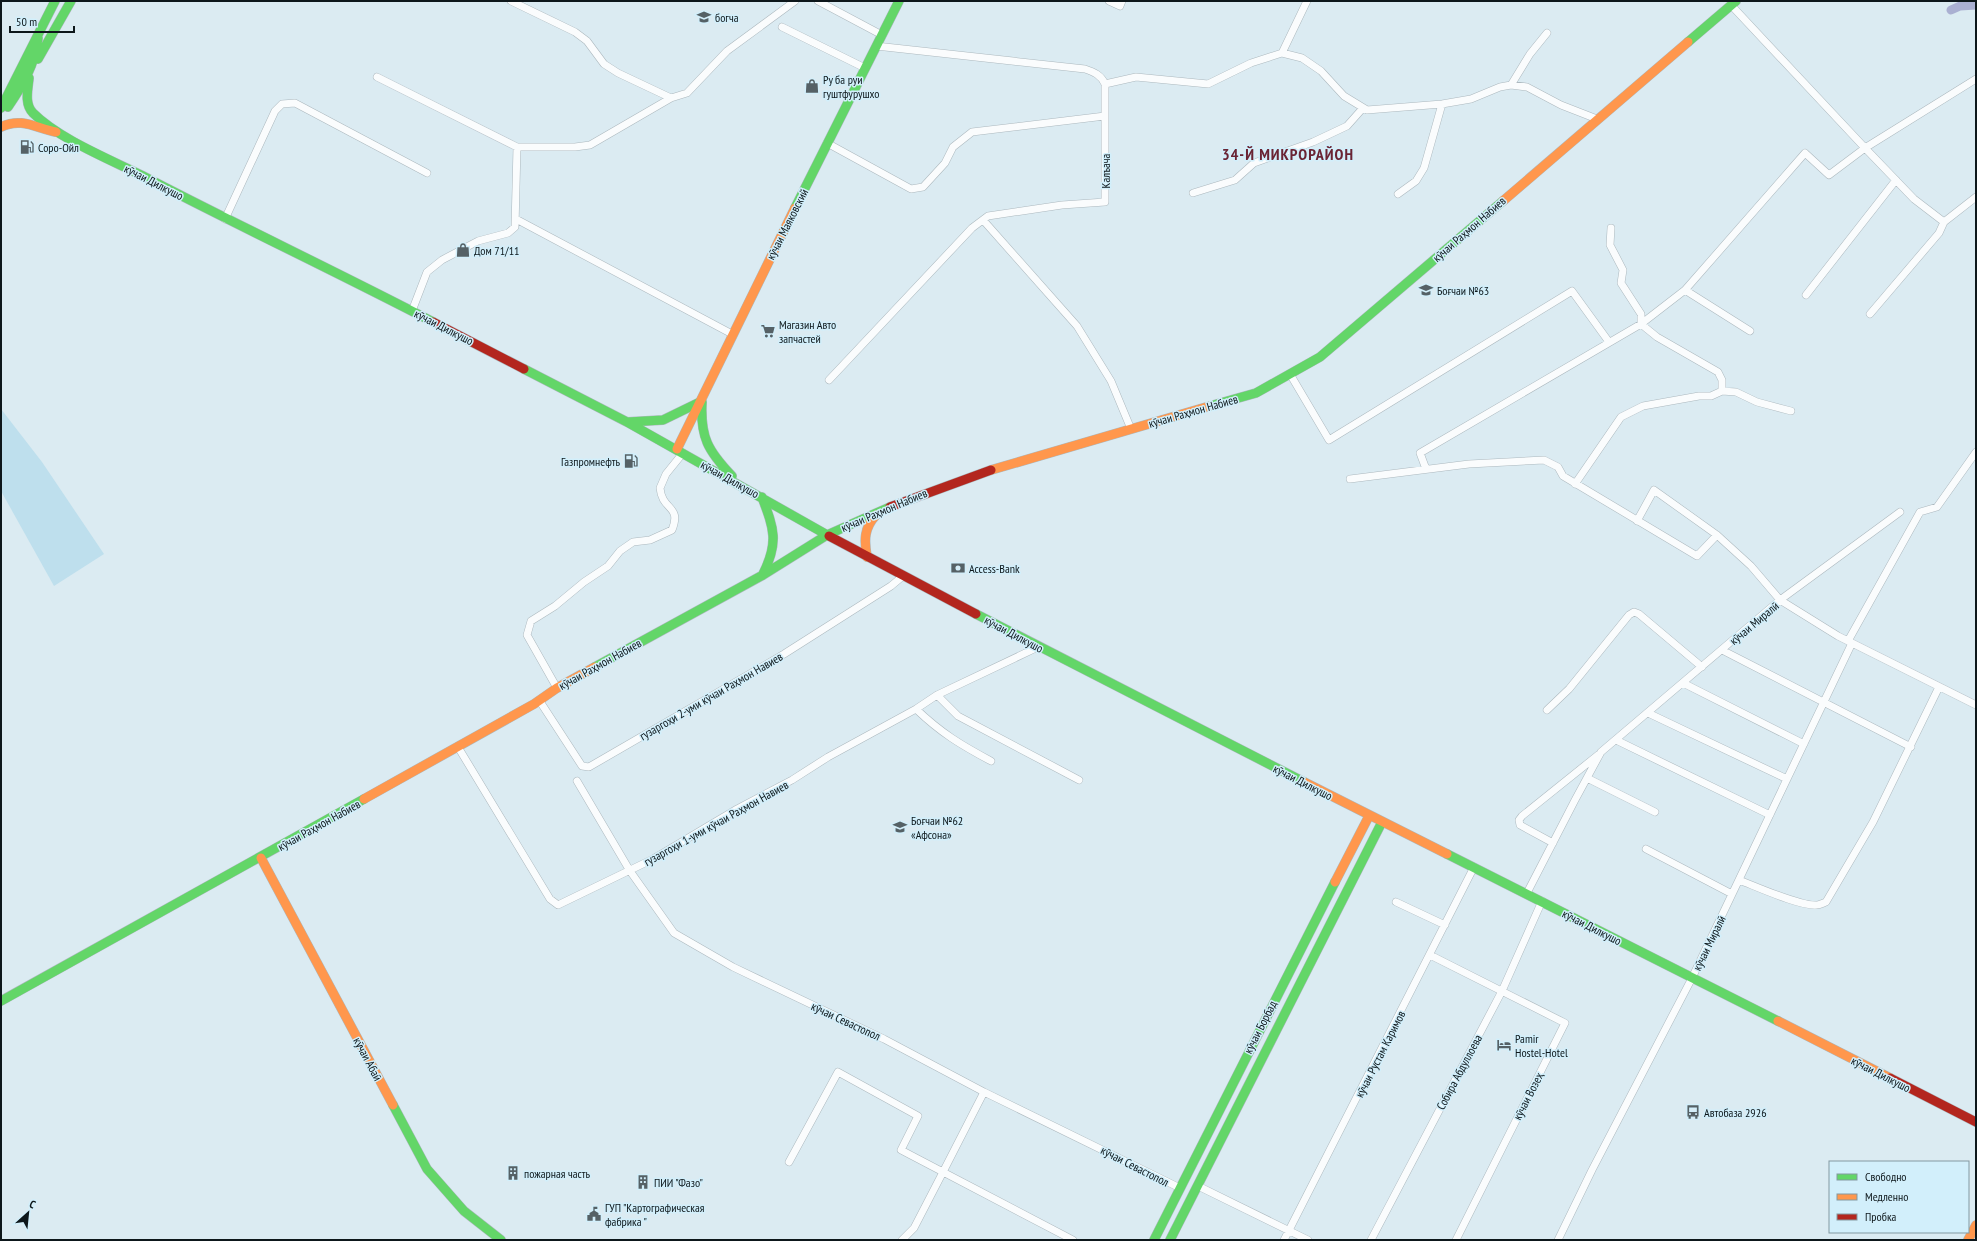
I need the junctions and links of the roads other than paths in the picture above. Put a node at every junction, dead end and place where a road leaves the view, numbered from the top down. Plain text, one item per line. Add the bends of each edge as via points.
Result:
1 (55, 1) edge
2 (71, 1) edge
3 (511, 1) edge
4 (795, 1) edge
5 (818, 1) edge
6 (899, 1) edge
7 (1109, 1) edge
8 (1122, 1) edge
9 (1307, 1) edge
10 (1734, 3) edge
11 (43, 25) junction
12 (782, 26) dead end
13 (1547, 33) dead end
14 (38, 34) junction
15 (882, 35) junction
16 (876, 46) junction
17 (1282, 53) junction
18 (34, 65) junction
19 (865, 68) junction
20 (377, 77) dead end
21 (29, 78) junction
22 (1976, 79) edge
23 (1105, 84) junction
24 (1511, 85) junction
25 (671, 98) junction
26 (1442, 104) junction
27 (1, 108) edge
28 (1363, 108) junction
29 (1, 112) edge
30 (1105, 116) junction
31 (1597, 119) junction
32 (1, 126) edge
33 (60, 133) junction
34 (827, 143) junction
35 (517, 147) junction
36 (1865, 148) junction
37 (427, 173) dead end
38 (1896, 180) junction
39 (1193, 193) dead end
40 (1398, 194) dead end
41 (1976, 197) edge
42 (225, 219) junction
43 (516, 219) junction
44 (983, 220) junction
45 (1944, 222) junction
46 (1611, 228) dead end
47 (1685, 290) junction
48 (1806, 295) dead end
49 (412, 311) junction
50 (1870, 314) dead end
51 (1641, 324) junction
52 (1750, 331) dead end
53 (732, 334) junction
54 (1609, 342) junction
55 (1290, 374) junction
56 (829, 380) dead end
57 (1722, 391) junction
58 (702, 399) junction
59 (1791, 410) dead end
60 (627, 422) junction
61 (1132, 429) junction
62 (680, 451) junction
63 (1976, 452) edge
64 (1426, 470) junction
65 (1350, 479) dead end
66 (740, 484) junction
67 (1575, 484) junction
68 (762, 497) junction
69 (884, 509) junction
70 (1900, 512) dead end
71 (1637, 521) junction
72 (827, 535) junction
73 (1717, 535) junction
74 (867, 556) junction
75 (763, 575) junction
76 (903, 576) junction
77 (1780, 600) junction
78 (1850, 642) junction
79 (1038, 647) junction
80 (1722, 650) junction
81 (1702, 667) junction
82 (1683, 683) junction
83 (1940, 687) junction
84 (557, 688) junction
85 (937, 695) junction
86 (539, 700) junction
87 (1824, 701) junction
88 (1976, 705) edge
89 (916, 710) junction
90 (1547, 710) dead end
91 (1648, 713) junction
92 (1616, 740) junction
93 (1804, 744) junction
94 (458, 747) junction
95 (1911, 747) junction
96 (1601, 752) junction
97 (991, 761) dead end
98 (1587, 778) junction
99 (1787, 779) junction
100 (1079, 780) dead end
101 (577, 781) dead end
102 (1655, 812) dead end
103 (1770, 815) junction
104 (1369, 816) junction
105 (1382, 822) junction
106 (1553, 843) junction
107 (1646, 849) dead end
108 (261, 858) junction
109 (1474, 867) junction
110 (630, 871) junction
111 (1739, 880) junction
112 (1527, 893) junction
113 (1732, 894) junction
114 (1542, 901) junction
115 (1396, 902) dead end
116 (1445, 925) junction
117 (1430, 956) junction
118 (1692, 978) junction
119 (1502, 991) junction
120 (1, 1001) edge
121 (984, 1092) junction
122 (1976, 1122) edge
123 (789, 1162) dead end
124 (943, 1172) junction
125 (1198, 1186) junction
126 (1180, 1188) junction
127 (1976, 1224) edge
128 (1289, 1231) junction
129 (1060, 1237) edge
130 (501, 1240) edge
131 (902, 1240) edge
132 (1073, 1240) edge
133 (1154, 1240) edge
134 (1170, 1240) edge
135 (1284, 1240) edge
136 (1308, 1240) edge
137 (1371, 1240) edge
138 (1456, 1240) edge
139 (1558, 1240) edge
140 (1968, 1240) edge

1 - 11 main road
2 - 11 main road
2 - 18 main road
3 - 25 street via 575,32 587,41 604,64
4 - 25 street via 727,51 687,93
5 - 15 street
6 - 15 main road, кӯчаи Маяковский
7 - 8 street via 1120,6
9 - 17 street
10 - 31 main road, кӯчаи Раҳмон Набиев
10 - 36 street
11 - 14 main road
12 - 19 street
13 - 24 street via 1530,54
14 - 18 main road
14 - 27 main road
15 - 16 main road, кӯчаи Маяковский
16 - 19 main road, кӯчаи Маяковский
16 - 23 street via 1085,70 1095,72
17 - 23 street via 1251,63 1208,84 1136,77
17 - 28 street via 1302,58 1315,67 1344,96
18 - 21 main road
19 - 34 main road, кӯчаи Маяковский
20 - 35 street
21 - 29 main road via 7,108
21 - 33 main road via 27,93 32,112
22 - 36 street
23 - 30 street, Калъача
24 - 26 street via 1471,99
24 - 31 street via 1527,87 1561,105
25 - 35 street via 590,145
26 - 28 street via 1367,110
26 - 40 street via 1424,168 1416,181
28 - 39 street via 1347,126 1313,142 1254,163 1235,180
30 - 34 street via 972,132 953,148 945,163 923,187 917,189 911,189
30 - 44 street, Калъача via 1105,202 1019,211 988,216
31 - 55 main road, кӯчаи Раҳмон Набиев via 1320,358
32 - 33 main road via 22,121 45,131
33 - 42 main road, кӯчаи Дилкушо
34 - 53 main road, кӯчаи Маяковский
35 - 43 street
36 - 38 street
36 - 47 street via 1829,175 1805,153
37 - 42 street via 295,103 282,104 275,111
38 - 45 street via 1914,199
38 - 48 street
41 - 45 street
42 - 49 main road, кӯчаи Дилкушо
43 - 49 street via 515,227 508,233 478,241 442,260 427,272
43 - 53 street
44 - 56 street, Калъача via 972,228
44 - 61 street via 1077,326 1111,381
45 - 50 street via 1939,233
46 - 51 street via 1610,245 1623,270 1621,283 1641,314
47 - 51 street
47 - 52 street
49 - 60 main road, кӯчаи Дилкушо
51 - 54 street
51 - 57 street via 1657,337 1718,372 1722,380
53 - 58 main road, кӯчаи Маяковский
54 - 55 street via 1572,291 1328,440
54 - 64 street via 1420,453
55 - 61 main road, кӯчаи Раҳмон Набиев via 1256,393
57 - 59 street via 1736,392 1757,402
57 - 67 street via 1711,396 1643,406 1621,416
58 - 60 main road via 663,420
58 - 62 main road, кӯчаи Маяковский
58 - 66 main road via 704,440 713,457
60 - 62 main road, кӯчаи Дилкушо
61 - 69 main road, кӯчаи Раҳмон Набиев via 982,473
62 - 66 main road, кӯчаи Дилкушо
62 - 84 street via 660,488 664,503 675,512 676,519 672,530 650,540 633,542 620,551 608,566 531,621 527,635
63 - 78 street via 1937,508 1920,512
64 - 65 street
64 - 67 street via 1469,464 1544,460 1558,468 1563,476
66 - 68 main road, кӯчаи Дилкушо
67 - 71 street
68 - 72 main road, кӯчаи Дилкушо
68 - 75 main road via 774,529 776,544 772,559
69 - 72 main road, кӯчаи Раҳмон Набиев
69 - 74 main road via 869,521 865,530
70 - 77 street
71 - 73 street via 1697,556
71 - 73 street via 1654,490
72 - 74 main road, кӯчаи Дилкушо
72 - 75 main road, кӯчаи Раҳмон Набиев
73 - 77 street via 1751,566
74 - 76 main road, кӯчаи Дилкушо
75 - 84 main road, кӯчаи Раҳмон Набиев
76 - 79 main road, кӯчаи Дилкушо
76 - 86 street, гузаргоҳи 2-уми кӯчаи Раҳмон Навиев via 784,654 589,767 582,766
77 - 78 street, кӯчаи Миралӣ
77 - 80 street, кӯчаи Миралӣ
78 - 83 street, кӯчаи Миралӣ
78 - 87 street, кӯчаи Миралӣ
79 - 85 street, гузаргоҳи 1-уми кӯчаи Раҳмон Навиев
79 - 104 main road, кӯчаи Дилкушо
80 - 81 street, кӯчаи Миралӣ
80 - 87 street
81 - 82 street, кӯчаи Миралӣ
81 - 90 street via 1634,612 1569,689
82 - 91 street, кӯчаи Миралӣ
82 - 93 street
83 - 88 street, кӯчаи Миралӣ
83 - 95 street
84 - 86 main road, кӯчаи Раҳмон Набиев
85 - 89 street, гузаргоҳи 1-уми кӯчаи Раҳмон Навиев
85 - 100 street via 958,716
86 - 94 main road, кӯчаи Раҳмон Набиев
87 - 93 street, кӯчаи Миралӣ
87 - 95 street
89 - 97 street via 939,731
89 - 110 street, гузаргоҳи 1-уми кӯчаи Раҳмон Навиев via 828,756 792,780
91 - 92 street, кӯчаи Миралӣ
91 - 99 street
92 - 96 street, кӯчаи Миралӣ
92 - 103 street
93 - 99 street, кӯчаи Миралӣ
94 - 108 main road, кӯчаи Раҳмон Набиев
94 - 110 street, гузаргоҳи 1-уми кӯчаи Раҳмон Навиев via 554,903 558,905
95 - 111 street via 1873,822 1826,902 1817,905 1807,904
96 - 98 street, кӯчаи Миралӣ
96 - 106 street via 1519,820 1520,825
98 - 102 street
98 - 106 street, кӯчаи Миралӣ
99 - 103 street, кӯчаи Миралӣ
101 - 110 street, кӯчаи Севастопол
103 - 111 street, кӯчаи Миралӣ
104 - 105 main road, кӯчаи Дилкушо
104 - 126 main road, кӯчаи Борбад
105 - 109 main road, кӯчаи Дилкушо
105 - 125 main road, кӯчаи Борбад
106 - 112 street, кӯчаи Миралӣ
107 - 113 street
108 - 120 main road, кӯчаи Раҳмон Набиев
108 - 130 main road, кӯчаи Абаӣ via 427,1169 464,1211
109 - 112 main road, кӯчаи Дилкушо
109 - 116 street, кӯчаи Рустам Каримов
110 - 121 street, кӯчаи Севастопол via 674,933 733,967 884,1039
111 - 113 street, кӯчаи Миралӣ
112 - 114 main road, кӯчаи Дилкушо
113 - 118 street, кӯчаи Миралӣ
114 - 118 main road, кӯчаи Дилкушо
114 - 119 street, Собира Абдуллоева
115 - 116 street
116 - 117 street, кӯчаи Рустам Каримов
117 - 119 street, кӯчаи Возеҳ
117 - 128 street, кӯчаи Рустам Каримов
118 - 122 main road, кӯчаи Дилкушо
118 - 139 street, кӯчаи Миралӣ
119 - 137 street, Собира Абдуллоева
119 - 138 street, кӯчаи Возеҳ via 1566,1023
121 - 124 street
121 - 126 street, кӯчаи Севастопол
123 - 124 street via 838,1072 918,1116 901,1150
124 - 129 street
124 - 131 street via 914,1228
125 - 128 street
125 - 134 main road, кӯчаи Борбад
126 - 133 main road, кӯчаи Борбад
127 - 140 main road
128 - 135 street, кӯчаи Рустам Каримов
128 - 136 street
129 - 132 street

